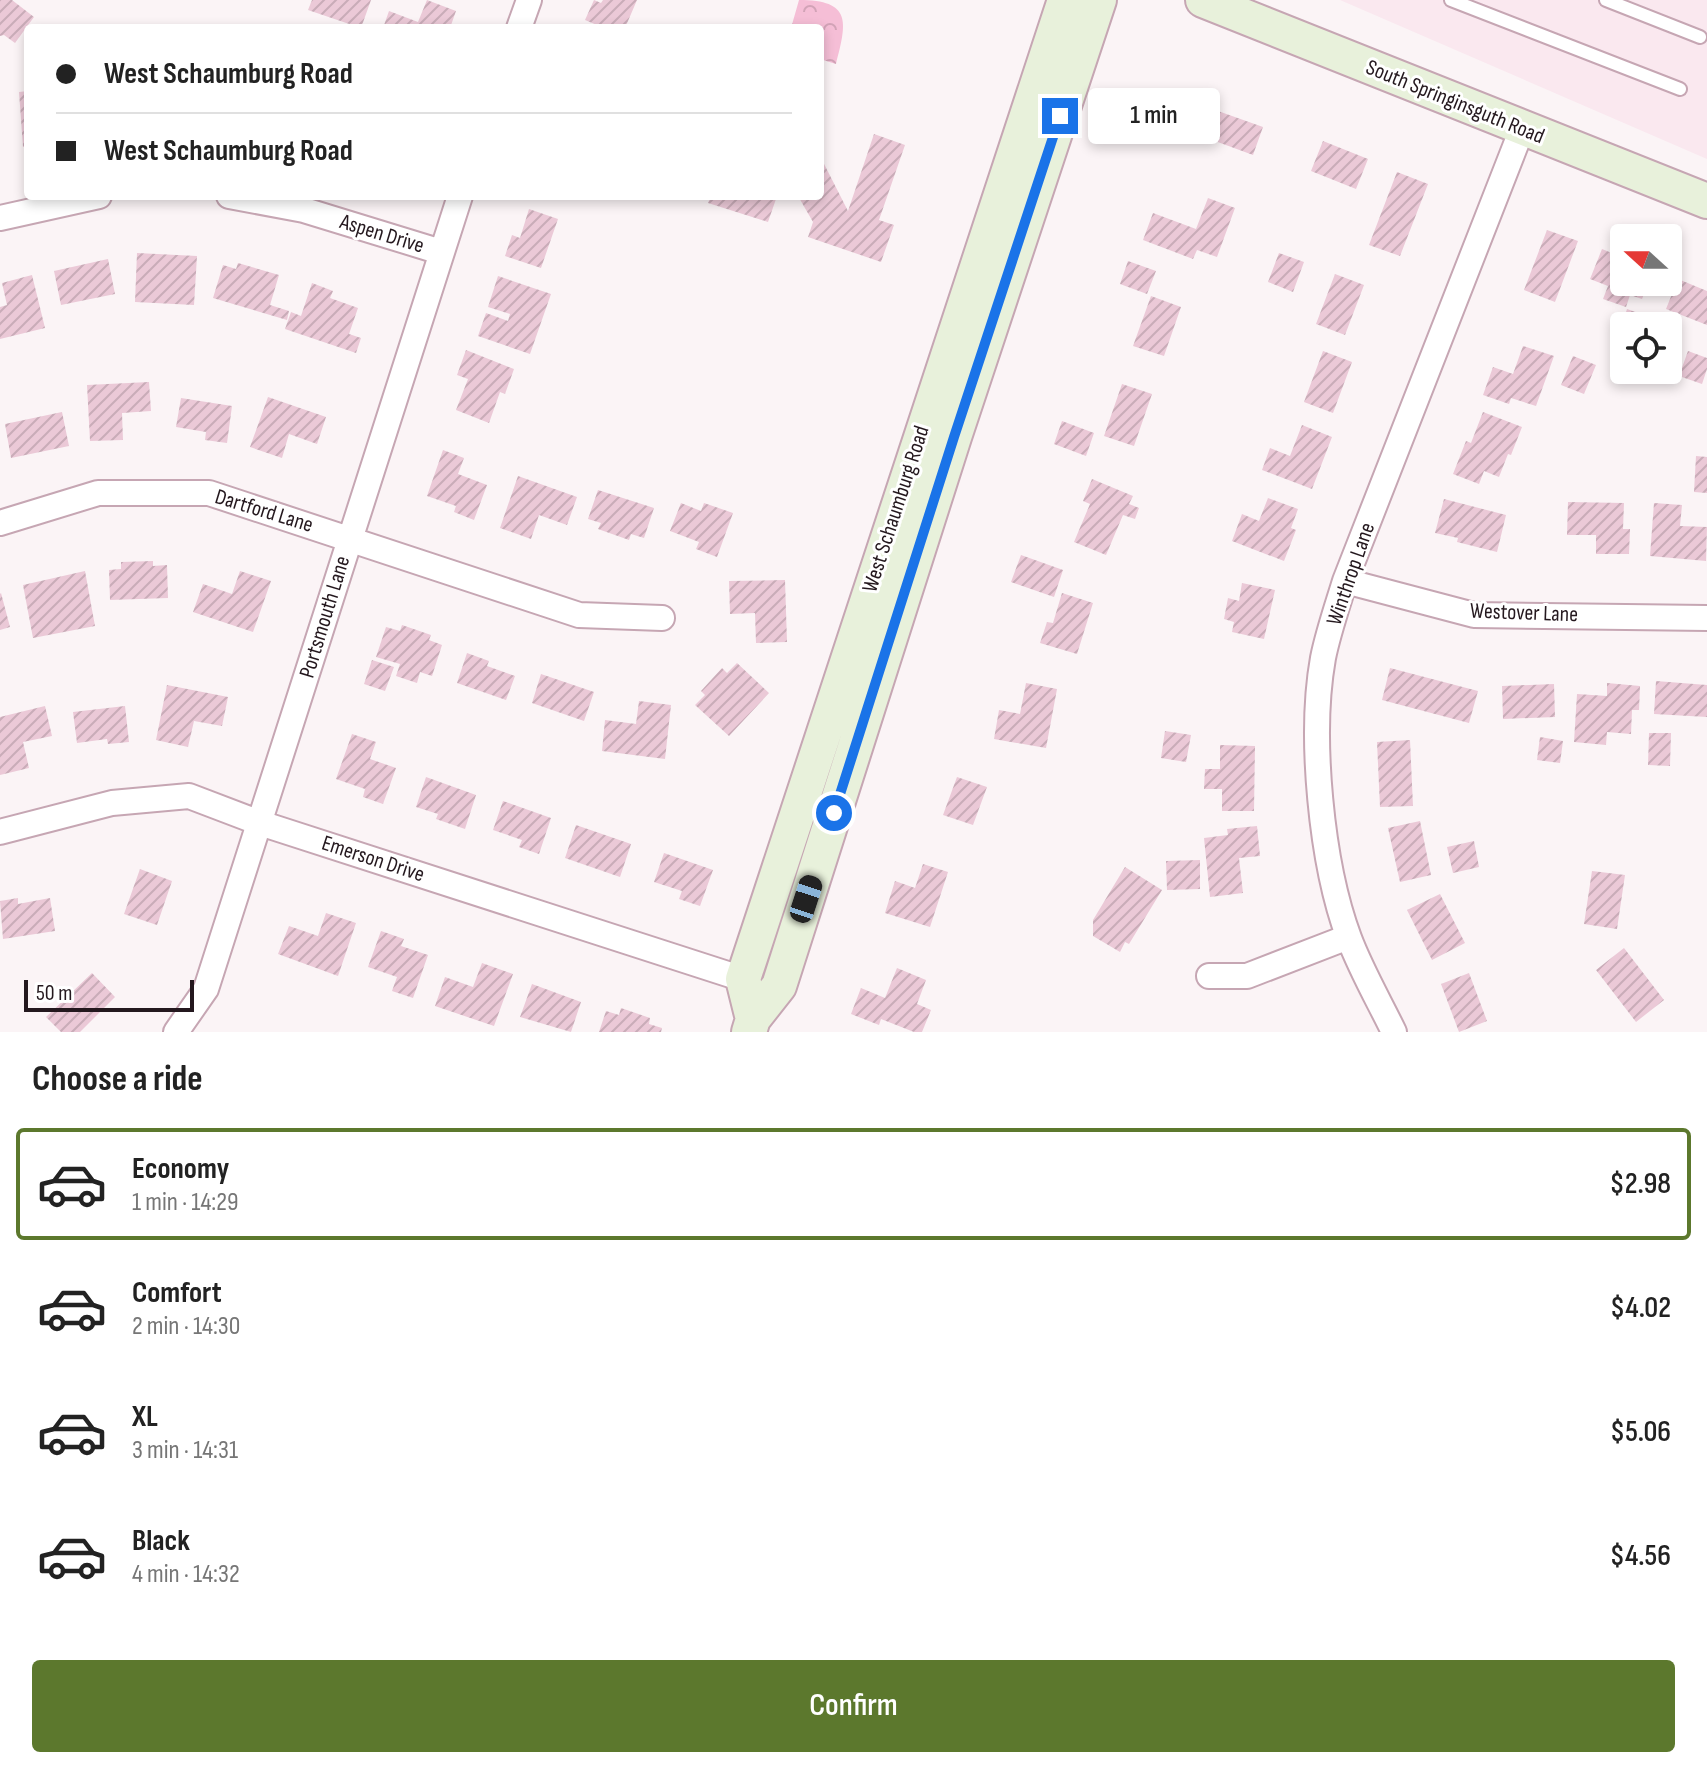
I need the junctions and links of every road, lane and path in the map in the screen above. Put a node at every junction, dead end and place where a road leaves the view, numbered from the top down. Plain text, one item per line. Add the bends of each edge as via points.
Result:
1 (529, 0) edge
2 (1065, 0) edge
3 (1099, 0) edge
4 (1203, 0) edge
5 (1451, 0) edge
6 (1606, 0) edge
7 (520, 24) edge
8 (1700, 37) dead end
9 (1680, 89) dead end
10 (1522, 129) junction
11 (81, 200) edge
12 (250, 200) edge
13 (459, 200) edge
14 (1707, 201) edge
15 (0, 218) edge
16 (441, 252) junction
17 (941, 423) junction
18 (0, 523) edge
19 (350, 538) junction
20 (1345, 581) junction
21 (662, 618) dead end
22 (1707, 618) edge
23 (260, 823) junction
24 (0, 832) edge
25 (1348, 937) junction
26 (1209, 976) dead end
27 (743, 979) junction
28 (751, 1025) edge
29 (176, 1032) edge
30 (1394, 1032) edge

1 - 7 street
2 - 17 main road, West Schaumburg Road
3 - 17 main road, West Schaumburg Road
4 - 10 main road, South Springinsguth Road
5 - 9 lane
6 - 8 lane
10 - 14 main road, South Springinsguth Road
10 - 20 street, Winthrop Lane
11 - 15 street
12 - 16 street, Aspen Drive via 304,210
13 - 16 street, Portsmouth Lane
16 - 19 street, Portsmouth Lane
17 - 27 main road, West Schaumburg Road
17 - 28 main road, West Schaumburg Road via 779,986
18 - 19 street, Dartford Lane via 98,493 209,493
19 - 21 street, Dartford Lane via 579,615
19 - 23 street, Portsmouth Lane
20 - 22 street, Westover Lane via 1474,615
20 - 25 street, Winthrop Lane via 1323,659 1318,750 1320,808
23 - 24 street, Emerson Drive via 189,796 112,803
23 - 27 street, Emerson Drive
23 - 29 street, Portsmouth Lane via 206,989
25 - 26 street via 1247,976
25 - 30 street, Winthrop Lane
27 - 28 main road, West Schaumburg Road

